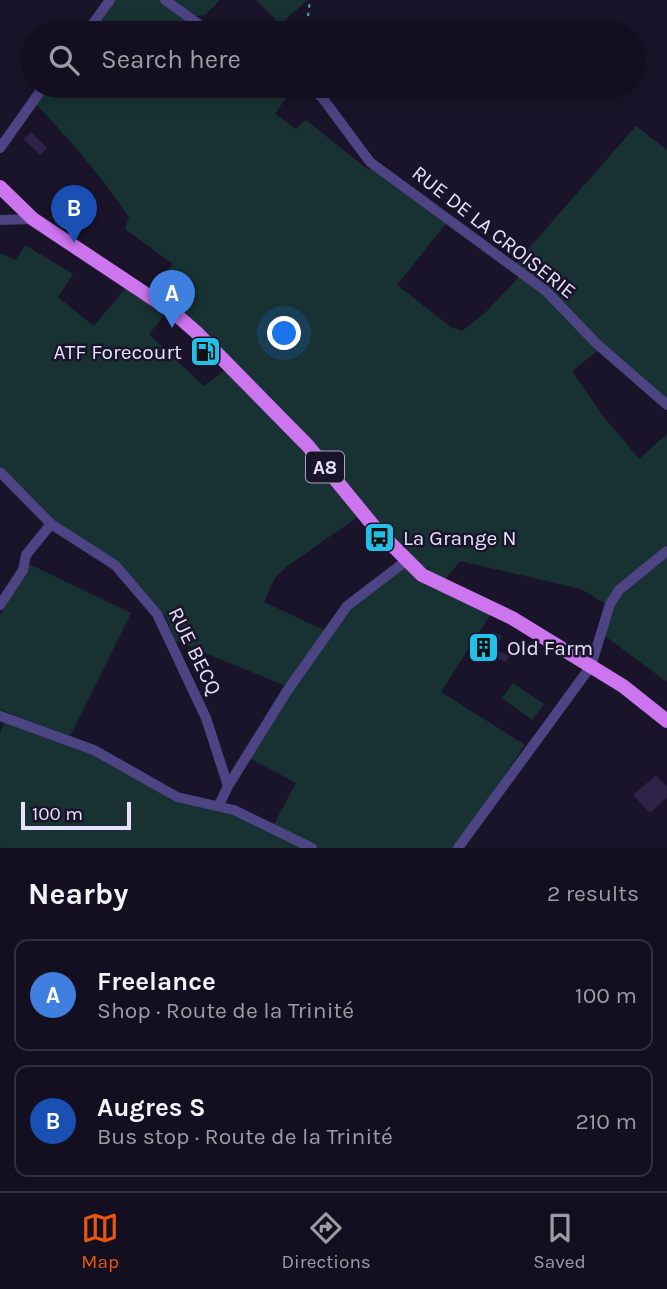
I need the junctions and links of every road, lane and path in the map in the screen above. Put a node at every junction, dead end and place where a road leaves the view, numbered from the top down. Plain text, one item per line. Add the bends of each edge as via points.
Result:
1 (110, 0) edge
2 (165, 0) edge
3 (310, 0) edge
4 (95, 21) edge
5 (194, 21) edge
6 (307, 21) edge
7 (35, 98) edge
8 (322, 98) edge
9 (0, 148) edge
10 (0, 187) edge
11 (33, 219) junction
12 (0, 220) edge
13 (667, 405) edge
14 (0, 472) edge
15 (51, 524) junction
16 (667, 551) edge
17 (406, 561) junction
18 (0, 605) edge
19 (591, 666) junction
20 (0, 716) edge
21 (667, 721) edge
22 (228, 786) junction
23 (219, 805) junction
24 (312, 848) edge
25 (458, 848) edge

1 - 4 street
2 - 5 street
3 - 6 path
7 - 9 street
8 - 13 street, RUE DE LA CROISERIE via 370,163 546,291 597,344
10 - 11 main road, A8
11 - 12 street
11 - 17 main road, A8 via 196,331 308,446
14 - 15 street, RUE BECQ
15 - 18 street via 26,555 23,570
15 - 22 street, RUE BECQ via 115,565 157,614 206,718
16 - 19 street via 619,590 610,604
17 - 19 main road, A8 via 441,586 488,605
17 - 22 street via 347,606
19 - 21 main road, A8
19 - 25 street
20 - 23 street via 94,750 177,797
22 - 23 street
23 - 24 street

